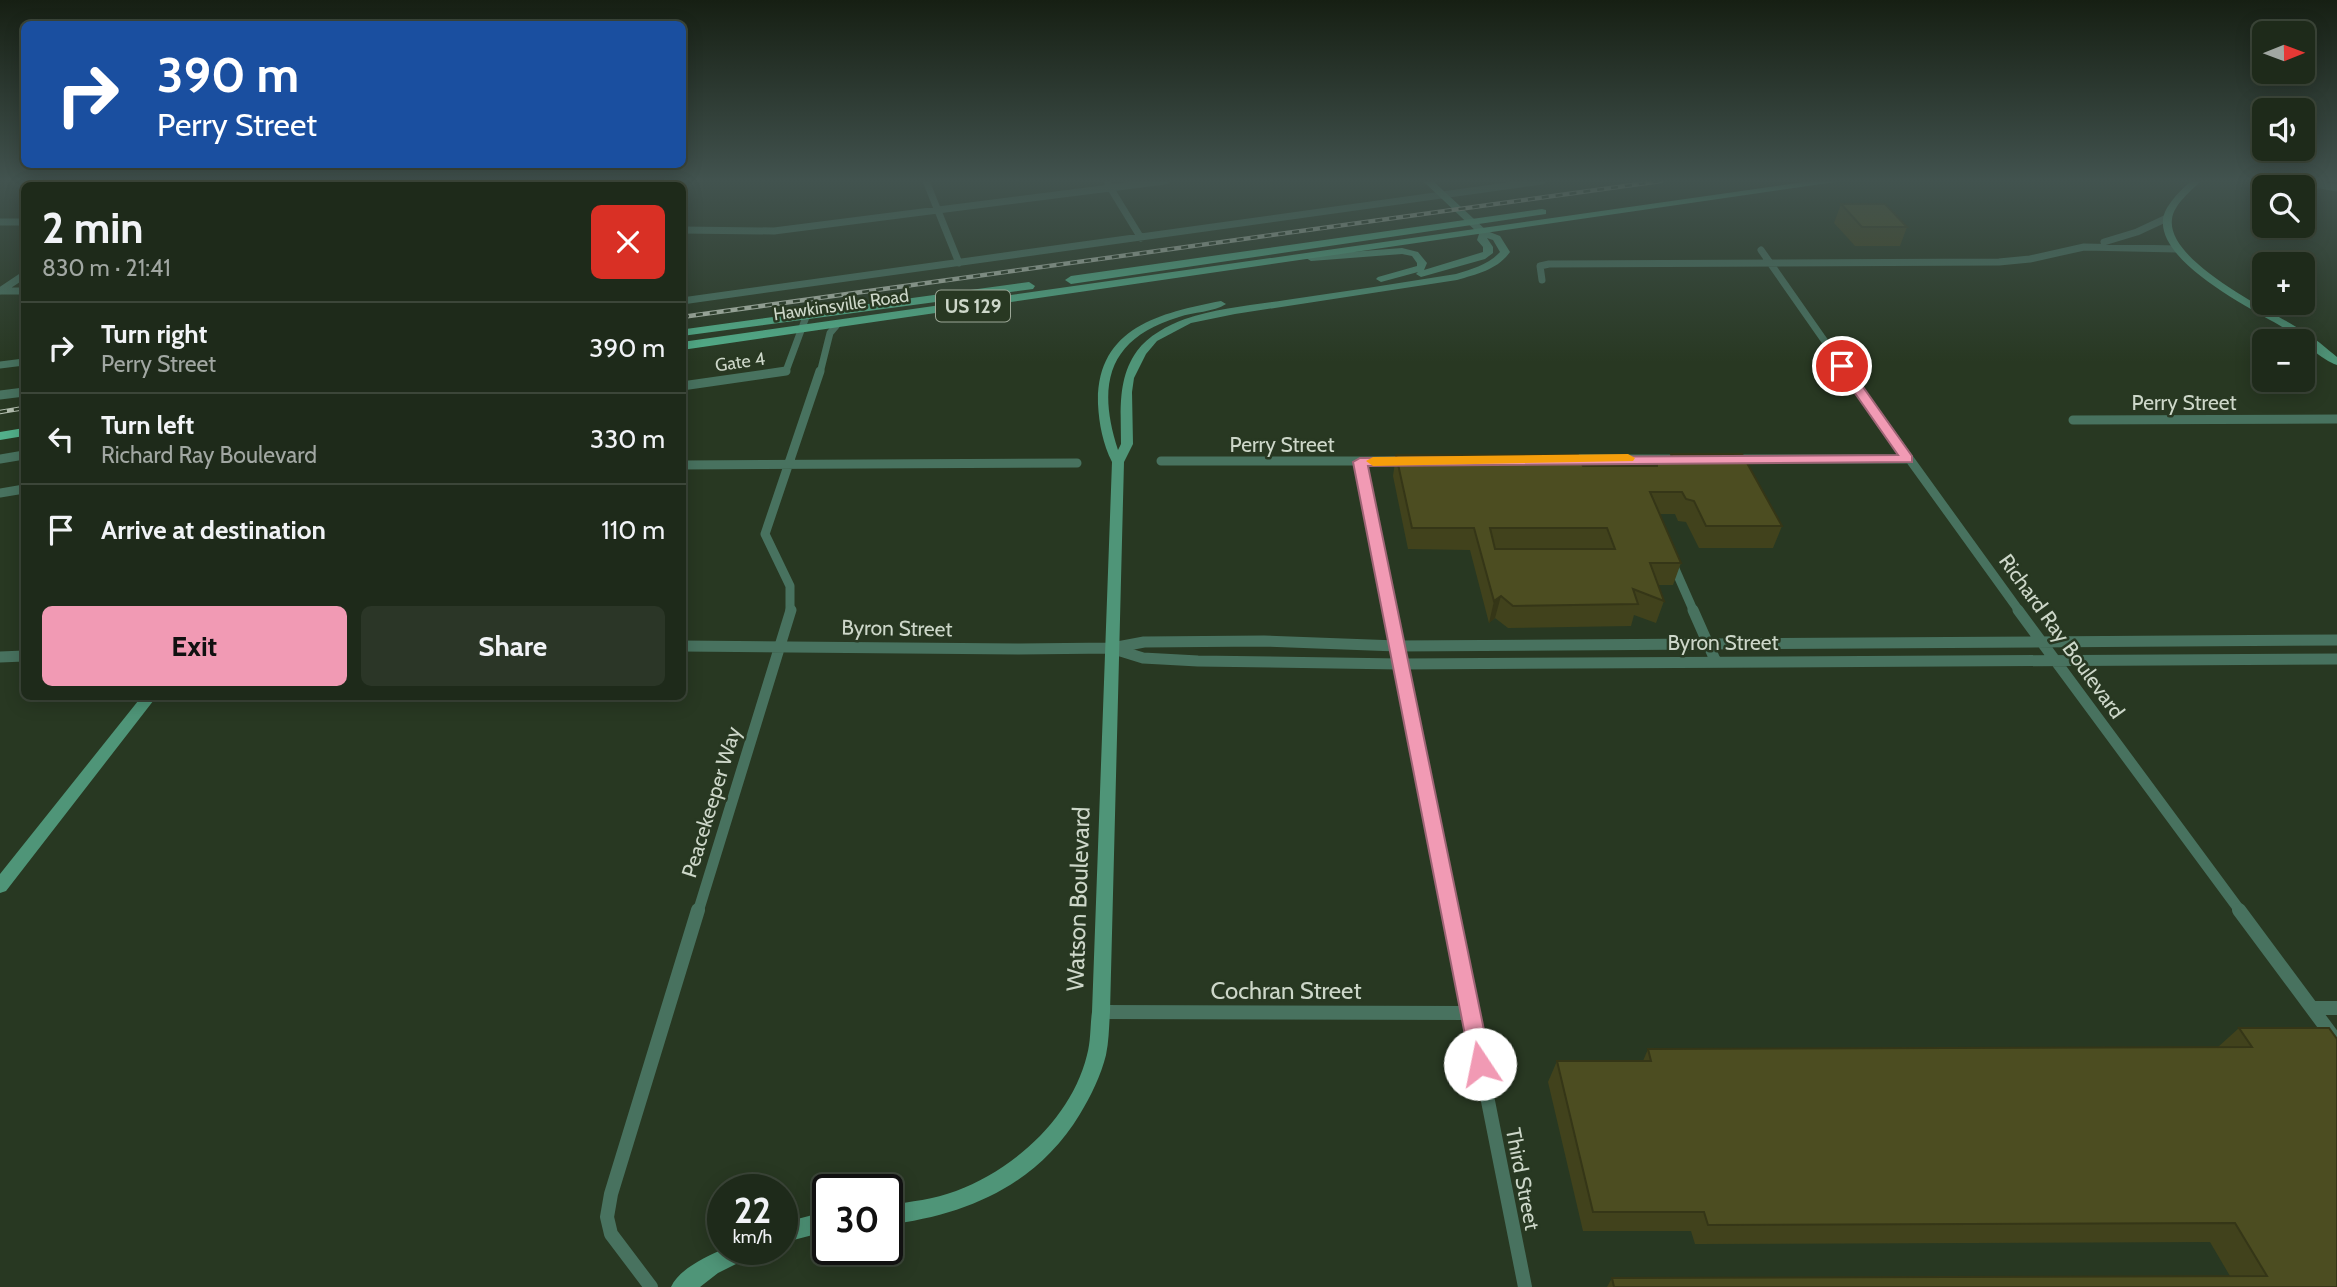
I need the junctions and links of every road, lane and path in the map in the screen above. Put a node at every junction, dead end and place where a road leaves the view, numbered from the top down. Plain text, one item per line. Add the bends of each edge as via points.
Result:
1 (951, 241) edge
2 (1119, 241) edge
3 (1338, 241) edge
4 (1428, 241) edge
5 (1483, 241) edge
6 (1499, 241) edge
7 (2109, 241) edge
8 (2173, 241) edge
9 (2084, 247) junction
10 (2177, 249) junction
11 (1761, 250) dead end
12 (1311, 258) junction
13 (959, 263) junction
14 (1771, 263) junction
15 (21, 277) edge
16 (1542, 280) dead end
17 (1376, 281) junction
18 (1, 291) edge
19 (21, 291) edge
20 (686, 300) edge
21 (806, 317) junction
22 (836, 326) junction
23 (801, 331) junction
24 (686, 333) edge
25 (686, 345) edge
26 (21, 362) edge
27 (2337, 362) edge
28 (0, 365) edge
29 (686, 385) edge
30 (21, 392) edge
31 (0, 395) edge
32 (2337, 419) edge
33 (2073, 420) dead end
34 (21, 432) edge
35 (0, 436) edge
36 (21, 456) edge
37 (0, 459) edge
38 (1562, 459) edge
39 (1699, 459) edge
40 (1713, 459) edge
41 (1908, 459) junction
42 (1161, 461) dead end
43 (1414, 461) edge
44 (1360, 462) junction
45 (1077, 463) dead end
46 (1118, 463) junction
47 (686, 465) edge
48 (787, 465) junction
49 (21, 490) edge
50 (0, 494) edge
51 (1669, 556) edge
52 (2337, 640) edge
53 (2042, 641) junction
54 (1708, 643) junction
55 (1864, 643) junction
56 (1472, 645) junction
57 (686, 646) edge
58 (779, 646) junction
59 (1397, 646) junction
60 (1112, 648) junction
61 (21, 656) edge
62 (0, 657) edge
63 (2337, 659) edge
64 (2056, 660) junction
65 (1874, 661) junction
66 (1716, 662) junction
67 (1477, 663) junction
68 (1400, 664) junction
69 (147, 700) edge
70 (0, 886) edge
71 (2312, 1008) junction
72 (2337, 1008) edge
73 (1101, 1012) junction
74 (1470, 1013) junction
75 (2337, 1042) edge
76 (903, 1214) edge
77 (713, 1265) edge
78 (651, 1287) edge
79 (682, 1287) edge
80 (1525, 1287) edge

1 - 13 street
2 - 13 street
3 - 21 main road, Hawkinsville Road / US 129
4 - 12 main road, Hawkinsville Road / US 129
5 - 17 street, Watson Boulevard via 1488,253 1482,257
6 - 46 street, Watson Boulevard via 1505,252 1501,259 1457,277 1210,316 1188,321 1153,340 1129,378 1127,444
7 - 9 street
8 - 10 street
9 - 10 street
9 - 14 street via 2016,261
10 - 27 street via 2204,274
11 - 14 street, Richard Ray Boulevard
12 - 17 street via 1402,251 1415,254 1423,263 1413,272
12 - 22 main road, Hawkinsville Road / US 129
13 - 20 street
14 - 16 street via 1549,264 1540,266
14 - 41 street, Richard Ray Boulevard
15 - 18 street
17 - 46 street, Watson Boulevard via 1181,312 1144,326 1114,350 1102,377 1109,445
18 - 19 street
21 - 23 street, Gate 4
21 - 24 main road, Hawkinsville Road / US 129
22 - 23 main road, Hawkinsville Road / US 129
22 - 48 street, Peacekeeper Way
23 - 25 main road, Hawkinsville Road / US 129
23 - 29 street, Gate 4 via 786,371
26 - 28 street
30 - 31 street
32 - 33 street, Perry Street
34 - 35 main road
36 - 37 street
38 - 39 street
40 - 41 street
41 - 53 street, Richard Ray Boulevard
42 - 44 street, Perry Street
43 - 44 street, Perry Street
44 - 59 street, Third Street
45 - 48 street
46 - 60 street, Watson Boulevard
47 - 48 street
48 - 58 street, Peacekeeper Way via 765,534 768,550 784,568 793,593
49 - 50 street
51 - 54 street
52 - 53 street, Byron Street
53 - 55 street, Byron Street
53 - 64 street, Richard Ray Boulevard
54 - 55 street, Byron Street
54 - 56 street, Byron Street
54 - 66 street
55 - 65 street
56 - 59 street, Byron Street
56 - 67 street
57 - 58 street, Byron Street
58 - 60 street, Byron Street
58 - 78 street, Peacekeeper Way via 611,1194 607,1217 611,1234
59 - 60 street, Byron Street via 1264,641 1144,642
59 - 68 street, Third Street
60 - 68 street, Byron Street via 1143,658 1198,662
60 - 73 street, Watson Boulevard
61 - 62 street
63 - 64 street, Byron Street
64 - 65 street, Byron Street
64 - 71 street, Richard Ray Boulevard
65 - 66 street, Byron Street
66 - 67 street, Byron Street
67 - 68 street, Byron Street
68 - 74 street, Third Street
69 - 70 street
71 - 72 street
71 - 75 street, Richard Ray Boulevard
73 - 74 street, Cochran Street
73 - 76 street, Watson Boulevard via 1096,1058 1082,1096 1035,1157 1001,1182 958,1202
74 - 80 street, Third Street
77 - 79 street

